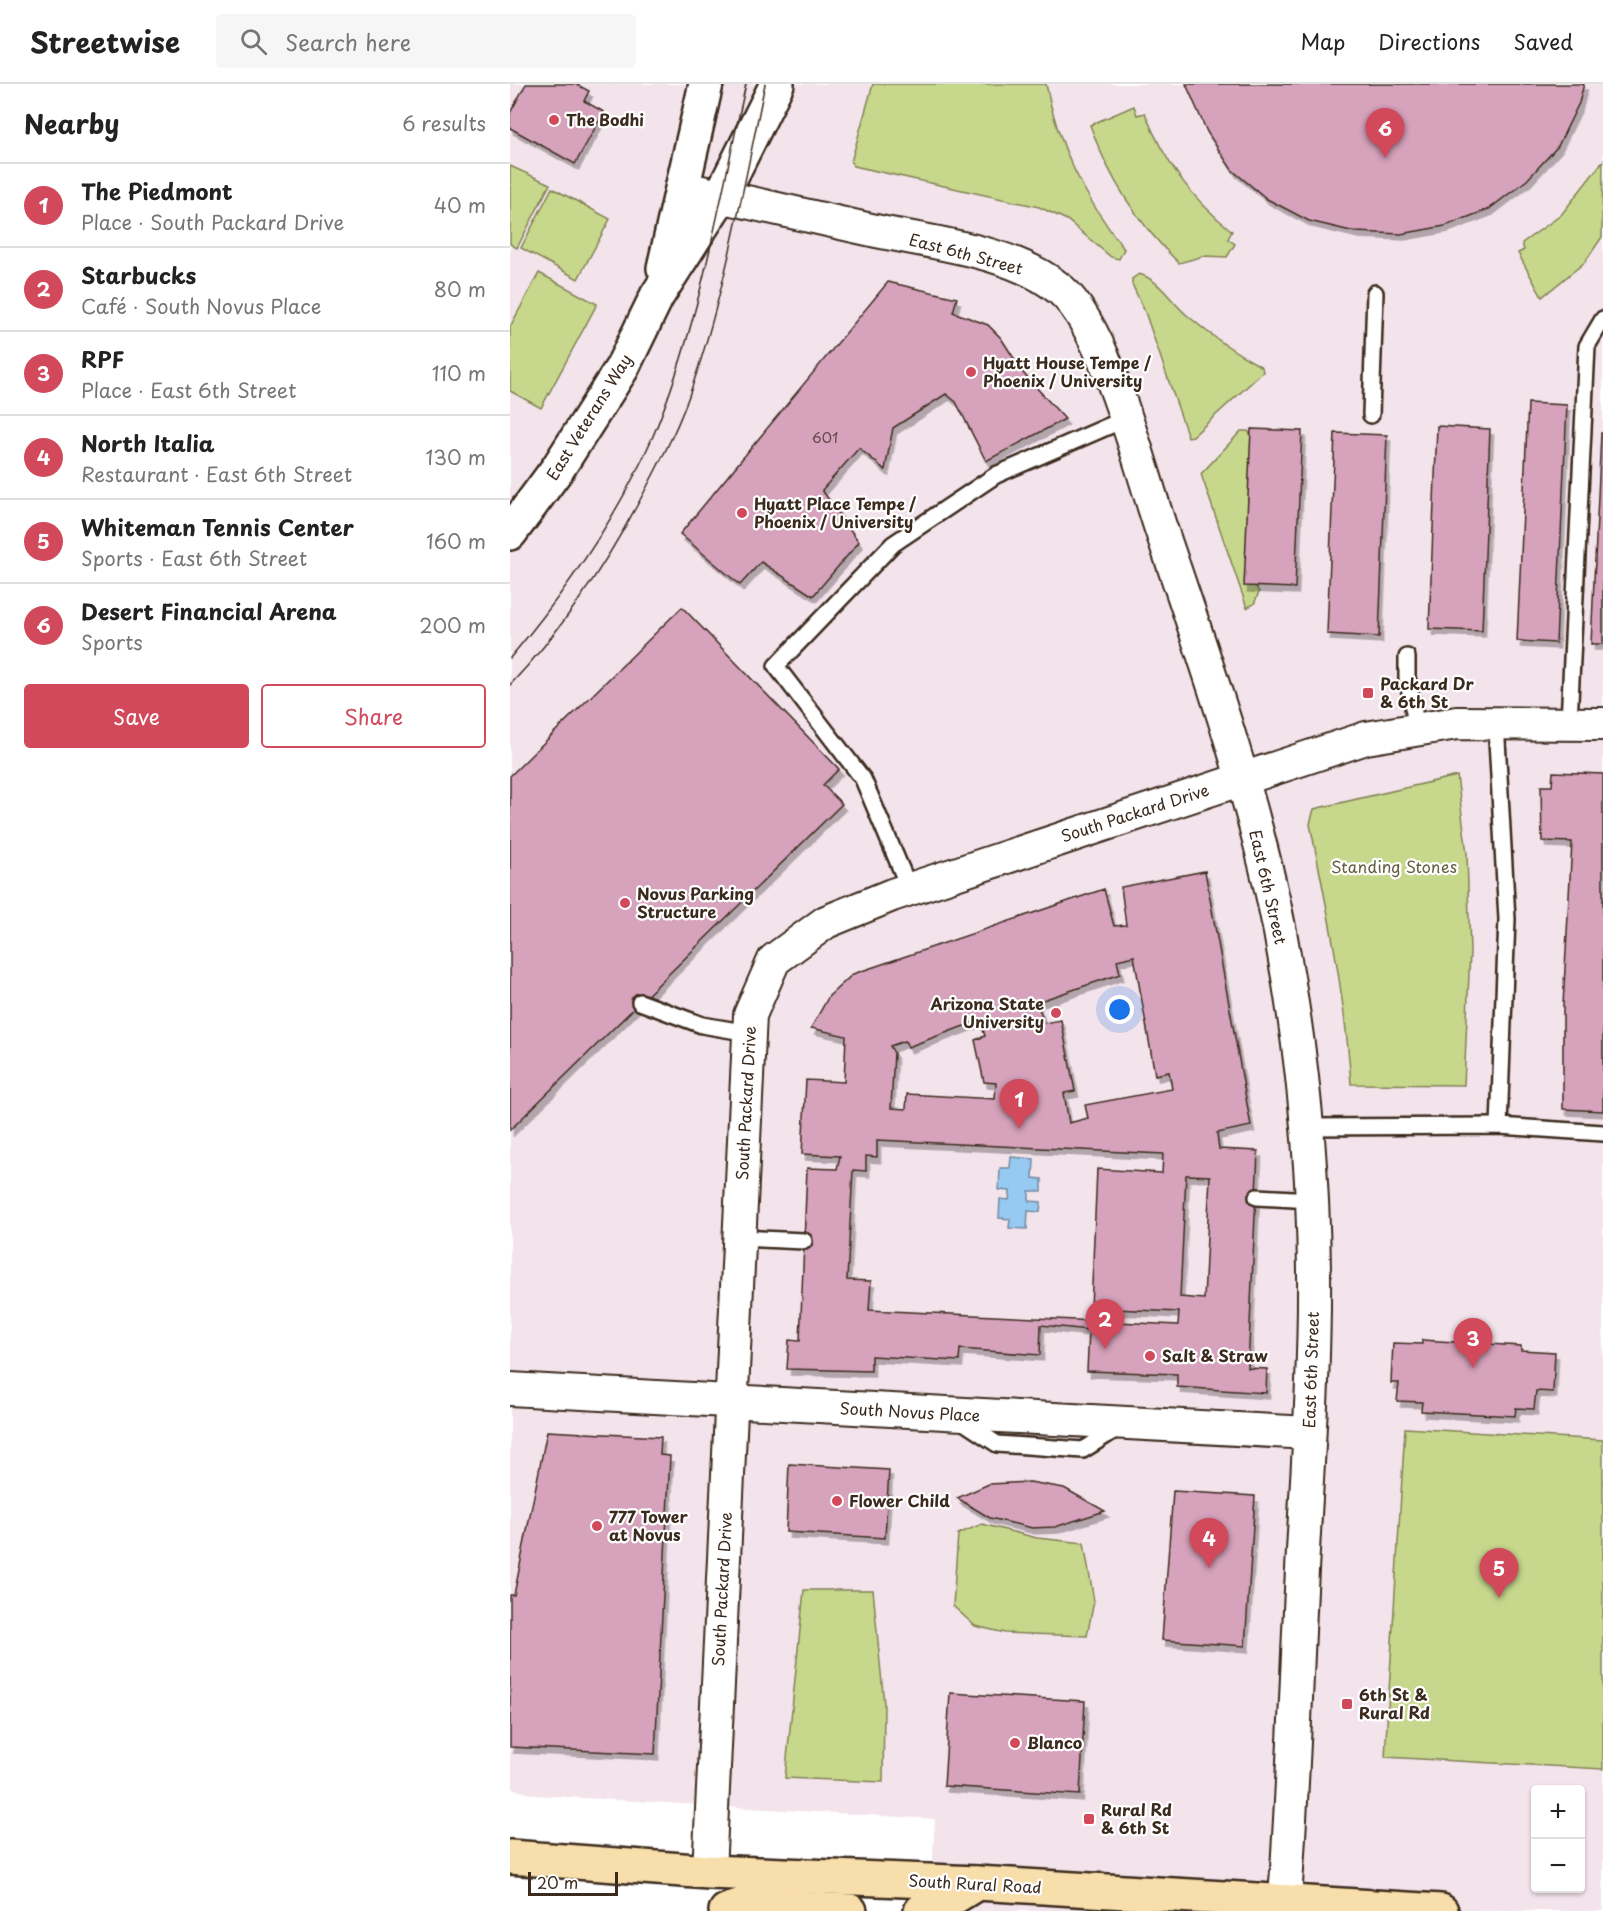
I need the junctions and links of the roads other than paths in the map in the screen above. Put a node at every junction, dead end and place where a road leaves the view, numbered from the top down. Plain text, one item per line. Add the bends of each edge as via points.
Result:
1 (706, 84) edge
2 (777, 84) edge
3 (684, 188) junction
4 (721, 196) junction
5 (1375, 293) dead end
6 (657, 296) junction
7 (1603, 319) edge
8 (1371, 415) dead end
9 (1125, 419) junction
10 (510, 533) edge
11 (1407, 657) dead end
12 (1496, 722) junction
13 (1569, 722) junction
14 (1603, 724) edge
15 (1417, 728) junction
16 (1241, 777) junction
17 (909, 888) junction
18 (640, 1002) dead end
19 (749, 1033) junction
20 (1499, 1126) junction
21 (1306, 1127) junction
22 (1603, 1132) edge
23 (1257, 1197) dead end
24 (1311, 1200) junction
25 (740, 1238) junction
26 (804, 1241) dead end
27 (510, 1389) edge
28 (732, 1403) junction
29 (1309, 1433) junction
30 (510, 1857) edge
31 (709, 1872) junction
32 (977, 1883) junction
33 (1284, 1907) edge
34 (726, 1911) edge
35 (850, 1911) edge
36 (921, 1911) edge
37 (1441, 1911) edge

1 - 3 street, East Veterans Way
2 - 4 street, East Veterans Way
3 - 4 street, East 6th Street
3 - 6 street, East Veterans Way
4 - 6 street, East Veterans Way
4 - 9 street, East 6th Street via 973,252 1035,272 1067,296 1084,319
5 - 8 lane
6 - 10 street, East Veterans Way via 602,401
7 - 13 lane via 1587,346
9 - 16 street, East 6th Street
9 - 17 lane via 996,475 893,543 776,666 863,779
11 - 15 lane
12 - 13 street, South Packard Drive
12 - 15 street, South Packard Drive
12 - 20 lane via 1507,919
13 - 14 street, South Packard Drive
15 - 16 street, South Packard Drive via 1366,738
16 - 17 street, South Packard Drive
16 - 21 street, East 6th Street via 1280,932
17 - 19 street, South Packard Drive via 826,922 774,960 750,1015
18 - 19 lane via 702,1025
19 - 25 street, South Packard Drive
20 - 21 lane
20 - 22 lane
21 - 24 street, East 6th Street
23 - 24 lane
24 - 29 street, East 6th Street via 1314,1274
25 - 26 lane
25 - 28 street, South Packard Drive
27 - 28 street, South Novus Place
28 - 29 street, South Novus Place
28 - 31 street, South Packard Drive
29 - 33 street, East 6th Street
30 - 31 main road, South Rural Road
31 - 32 main road, South Rural Road
32 - 33 main road, South Rural Road
32 - 36 main road via 943,1904
33 - 37 main road, South Rural Road
34 - 35 main road via 741,1905

